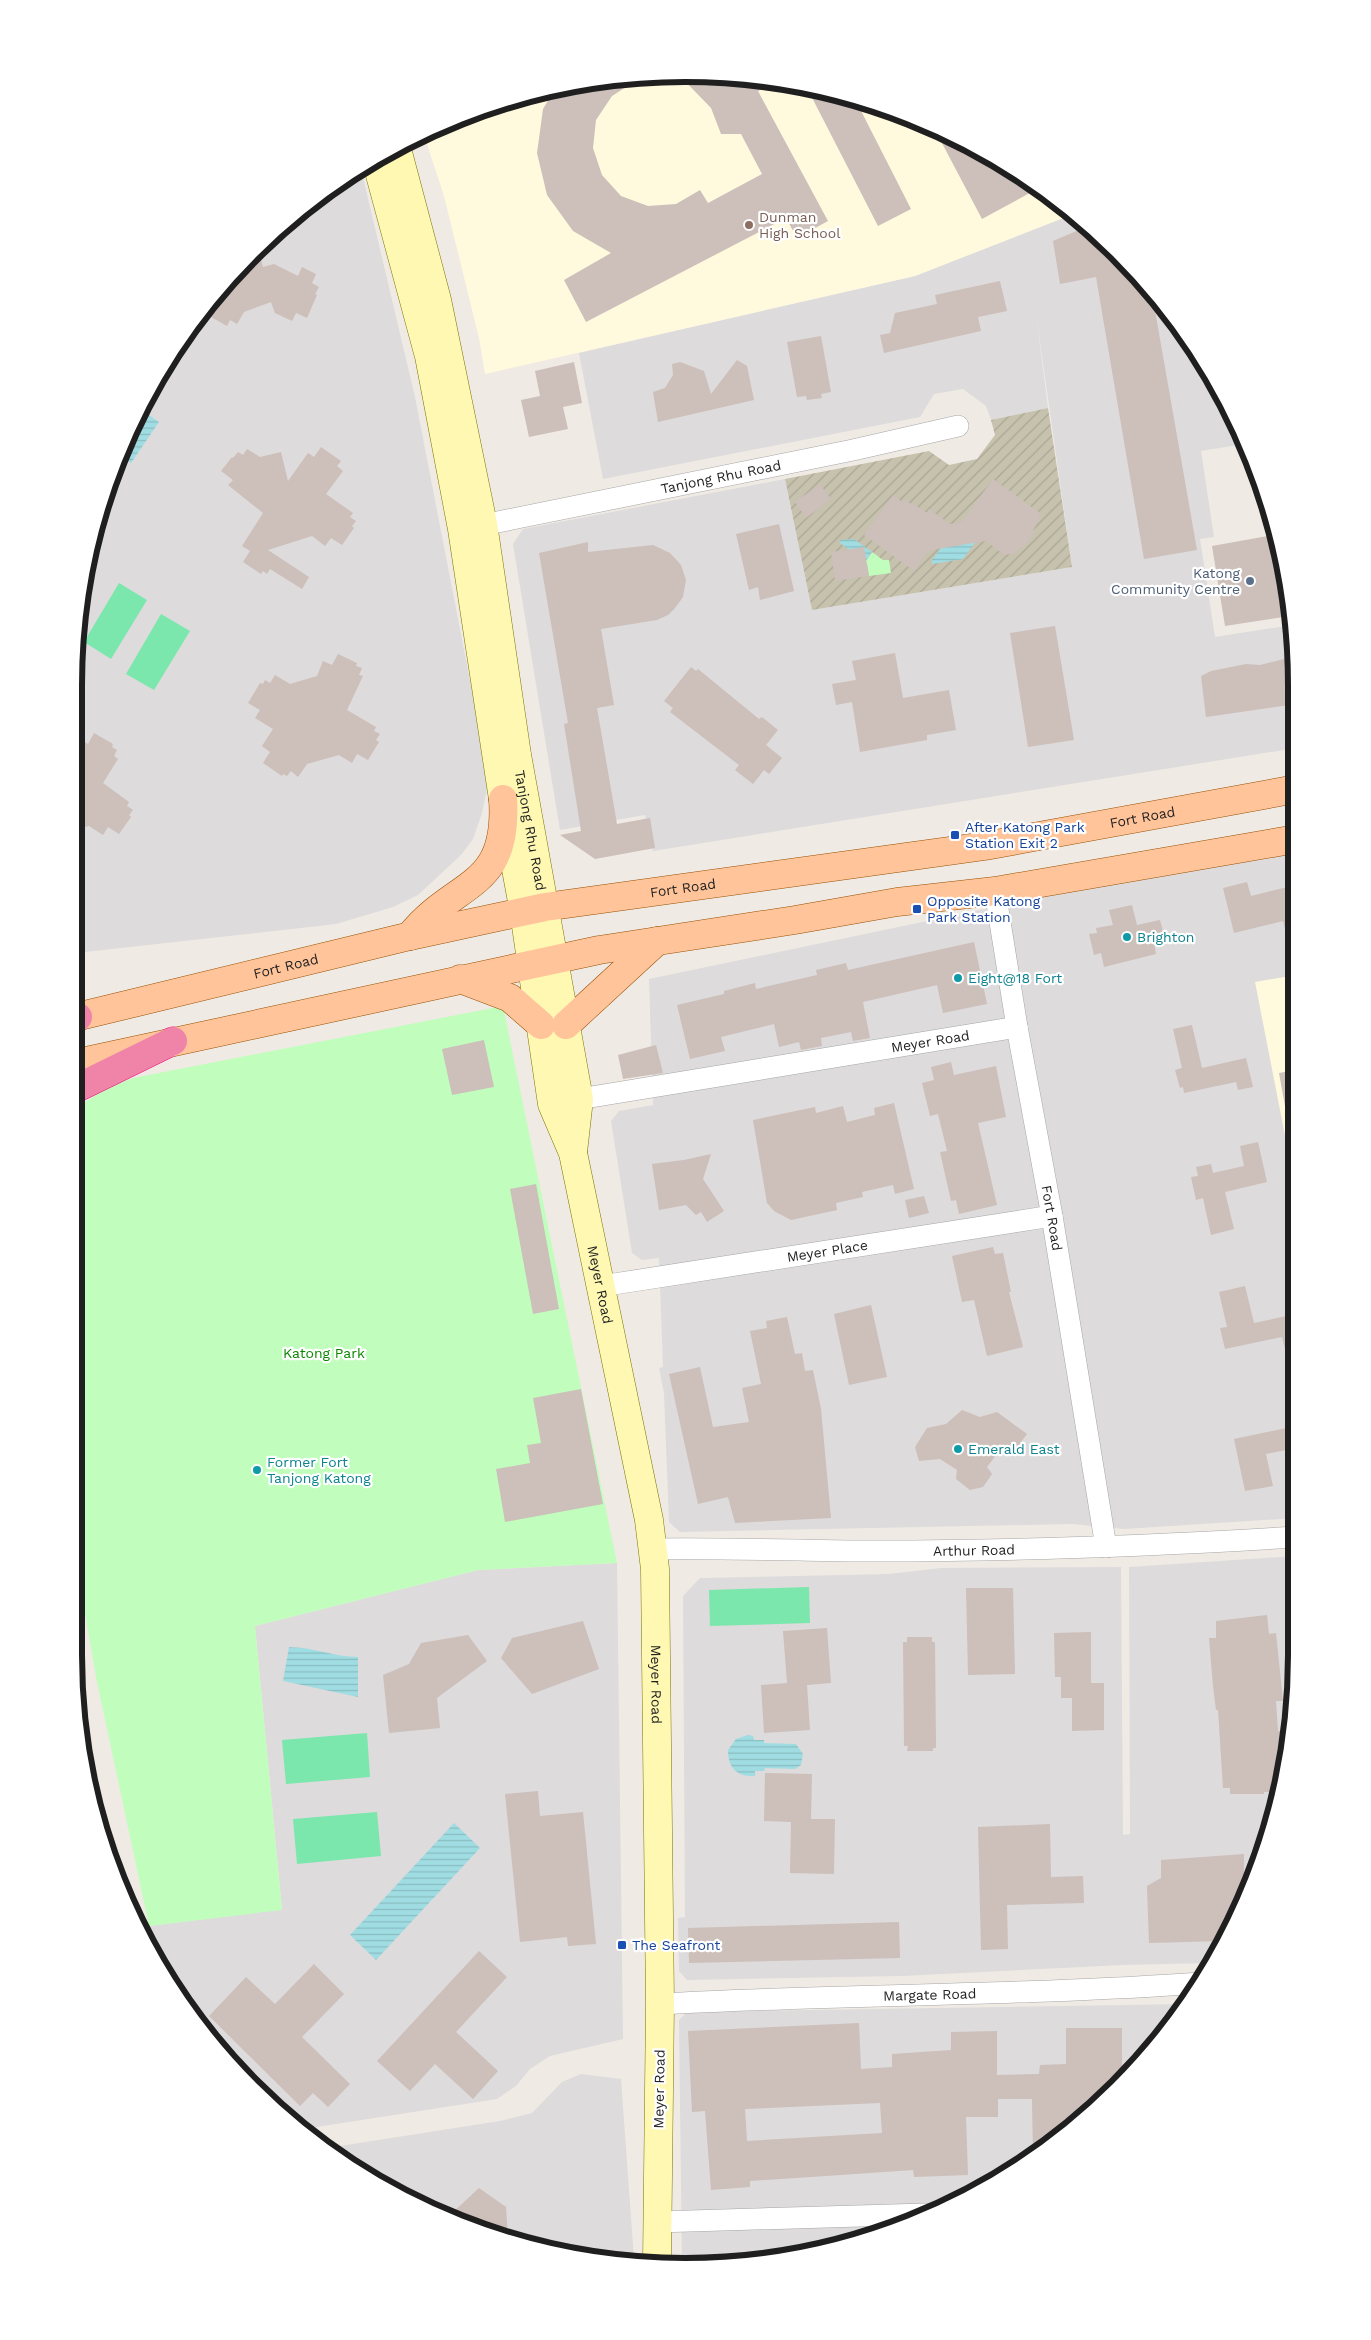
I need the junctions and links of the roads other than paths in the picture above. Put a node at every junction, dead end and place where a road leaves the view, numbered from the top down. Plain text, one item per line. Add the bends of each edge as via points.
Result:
1 (399, 155) edge
2 (378, 167) edge
3 (958, 426) dead end
4 (472, 527) junction
5 (1288, 790) edge
6 (503, 799) junction
7 (1288, 840) edge
8 (995, 891) junction
9 (535, 909) junction
10 (410, 936) junction
11 (657, 941) junction
12 (543, 961) junction
13 (460, 978) junction
14 (83, 1016) edge
15 (553, 1025) junction
16 (1017, 1027) junction
17 (173, 1041) junction
18 (83, 1062) edge
19 (83, 1085) edge
20 (579, 1099) junction
21 (573, 1153) junction
22 (1052, 1216) junction
23 (601, 1286) junction
24 (1288, 1537) edge
25 (1106, 1547) junction
26 (652, 1550) junction
27 (1191, 1984) edge
28 (660, 2004) junction
29 (909, 2215) edge
30 (657, 2222) junction
31 (657, 2257) edge

1 - 4 street, Tanjong Rhu Road via 438,300
2 - 4 street, Tanjong Rhu Road
3 - 4 street, Tanjong Rhu Road
4 - 6 street, Tanjong Rhu Road
4 - 9 street, Tanjong Rhu Road via 517,755
5 - 9 main road, Fort Road via 985,846
6 - 9 street, Tanjong Rhu Road
6 - 10 main road via 504,819 489,867 478,880 432,912
7 - 8 main road
8 - 11 main road via 897,902
8 - 16 street, Fort Road
9 - 10 main road, Fort Road
9 - 12 street, Tanjong Rhu Road
10 - 14 main road, Fort Road
11 - 12 main road
11 - 15 main road
12 - 13 main road
12 - 15 street, Meyer Road
13 - 15 main road via 510,998
13 - 17 main road
15 - 20 street, Meyer Road
15 - 21 street, Meyer Road via 552,1104
16 - 20 street, Meyer Road
16 - 22 street, Fort Road
17 - 18 main road
17 - 19 highway
20 - 21 street, Meyer Road
21 - 23 street, Meyer Road
22 - 23 street, Meyer Place
22 - 25 street, Fort Road
23 - 26 street, Meyer Road
24 - 25 street, Arthur Road
25 - 26 street, Arthur Road
26 - 28 street, Meyer Road
27 - 28 street, Margate Road via 1104,1990
28 - 30 street, Meyer Road
29 - 30 street
30 - 31 street, Meyer Road

